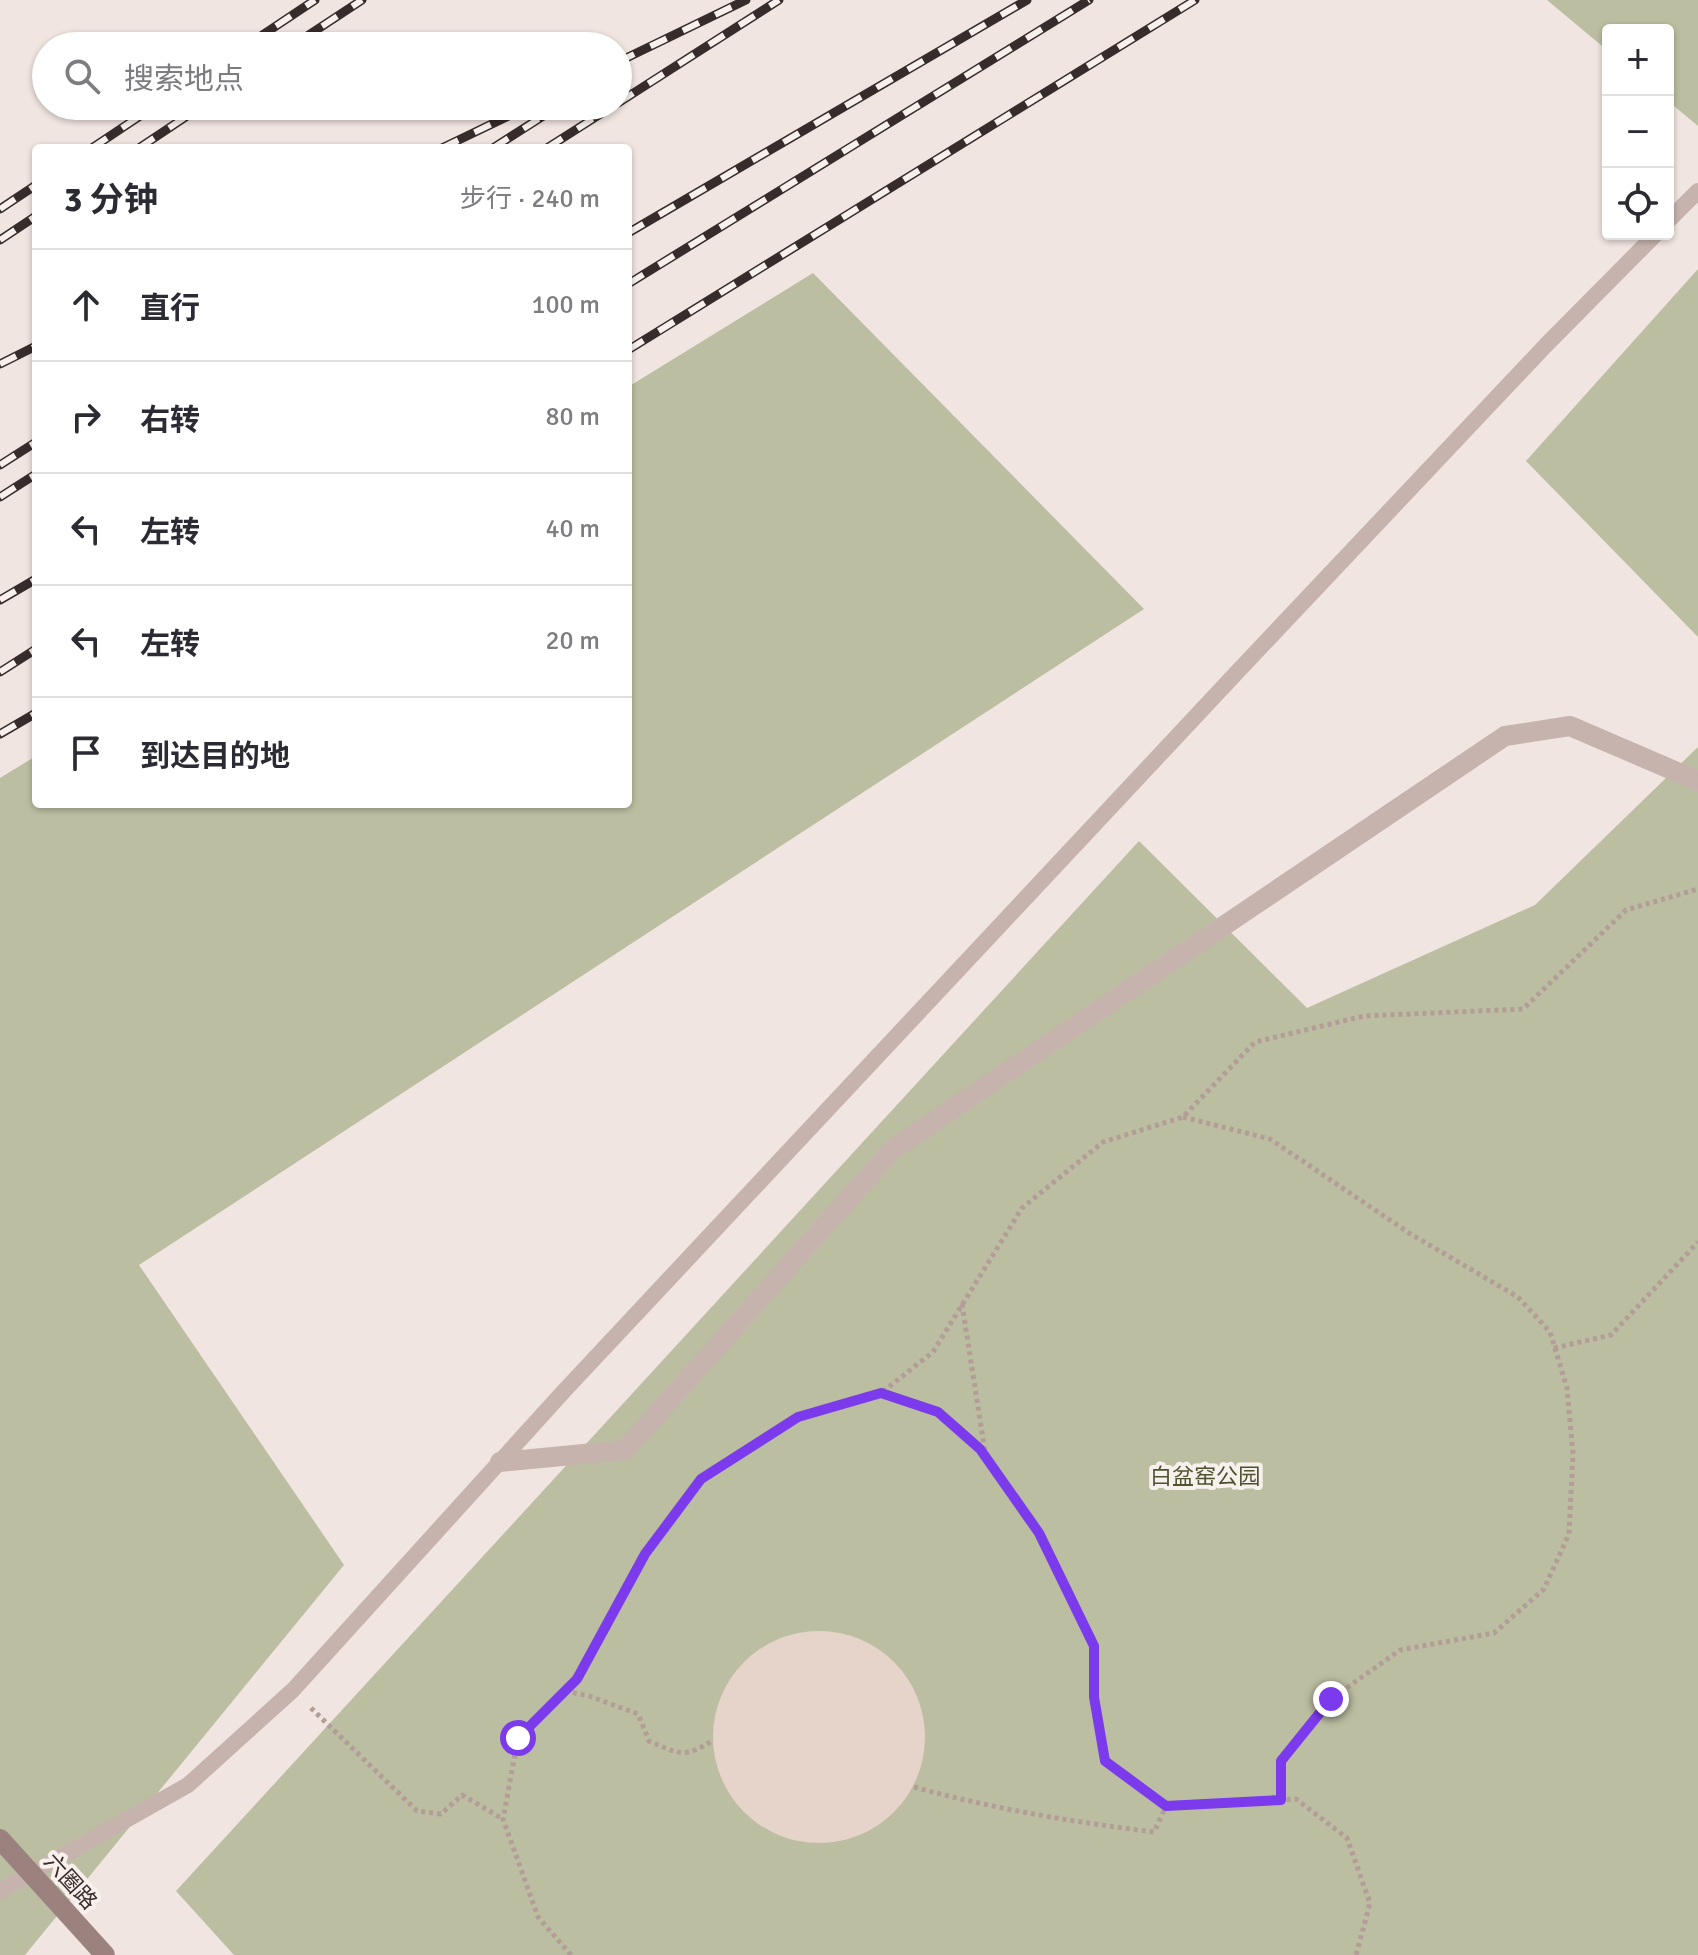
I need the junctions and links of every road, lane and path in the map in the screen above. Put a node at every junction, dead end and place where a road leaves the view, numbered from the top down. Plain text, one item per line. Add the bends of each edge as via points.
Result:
1 (1698, 191) edge
2 (1674, 215) edge
3 (1650, 240) edge
4 (1698, 781) edge
5 (1698, 889) edge
6 (1183, 1117) junction
7 (1698, 1242) edge
8 (962, 1303) junction
9 (1554, 1348) junction
10 (881, 1393) junction
11 (986, 1457) junction
12 (500, 1462) junction
13 (293, 1690) junction
14 (565, 1691) junction
15 (713, 1740) dead end
16 (914, 1787) dead end
17 (1281, 1800) junction
18 (1166, 1806) junction
19 (503, 1819) junction
20 (0, 1839) edge
21 (31, 1872) junction
22 (0, 1891) edge
23 (105, 1955) edge
24 (571, 1955) edge
25 (1356, 1955) edge

1 - 2 lane
3 - 12 lane via 1240,669
4 - 12 street via 1570,726 1505,736 893,1149 625,1450
5 - 6 path via 1626,910 1523,1009 1364,1016 1255,1042
6 - 8 path via 1103,1142 1022,1208
6 - 9 path via 1270,1139 1409,1233 1518,1297 1550,1332
7 - 9 path via 1611,1335
8 - 10 path via 933,1352
8 - 11 path
9 - 17 path via 1567,1388 1573,1454 1569,1534 1544,1589 1494,1633 1400,1650 1331,1699 1281,1761
10 - 11 path via 938,1412
10 - 14 path via 798,1417 701,1479 645,1554 577,1679
11 - 18 path via 1039,1533 1094,1646 1094,1697 1105,1761
12 - 13 lane
13 - 19 path via 417,1811 441,1814 462,1795
13 - 21 lane via 188,1785
14 - 15 path via 638,1714 649,1741 678,1753 692,1754
14 - 19 path via 518,1738
16 - 18 path via 1066,1822 1154,1832
17 - 18 path
17 - 25 path via 1296,1799 1347,1838 1370,1903
19 - 24 path via 538,1917
20 - 21 main road, 六圈路
21 - 22 lane
21 - 23 main road, 六圈路

